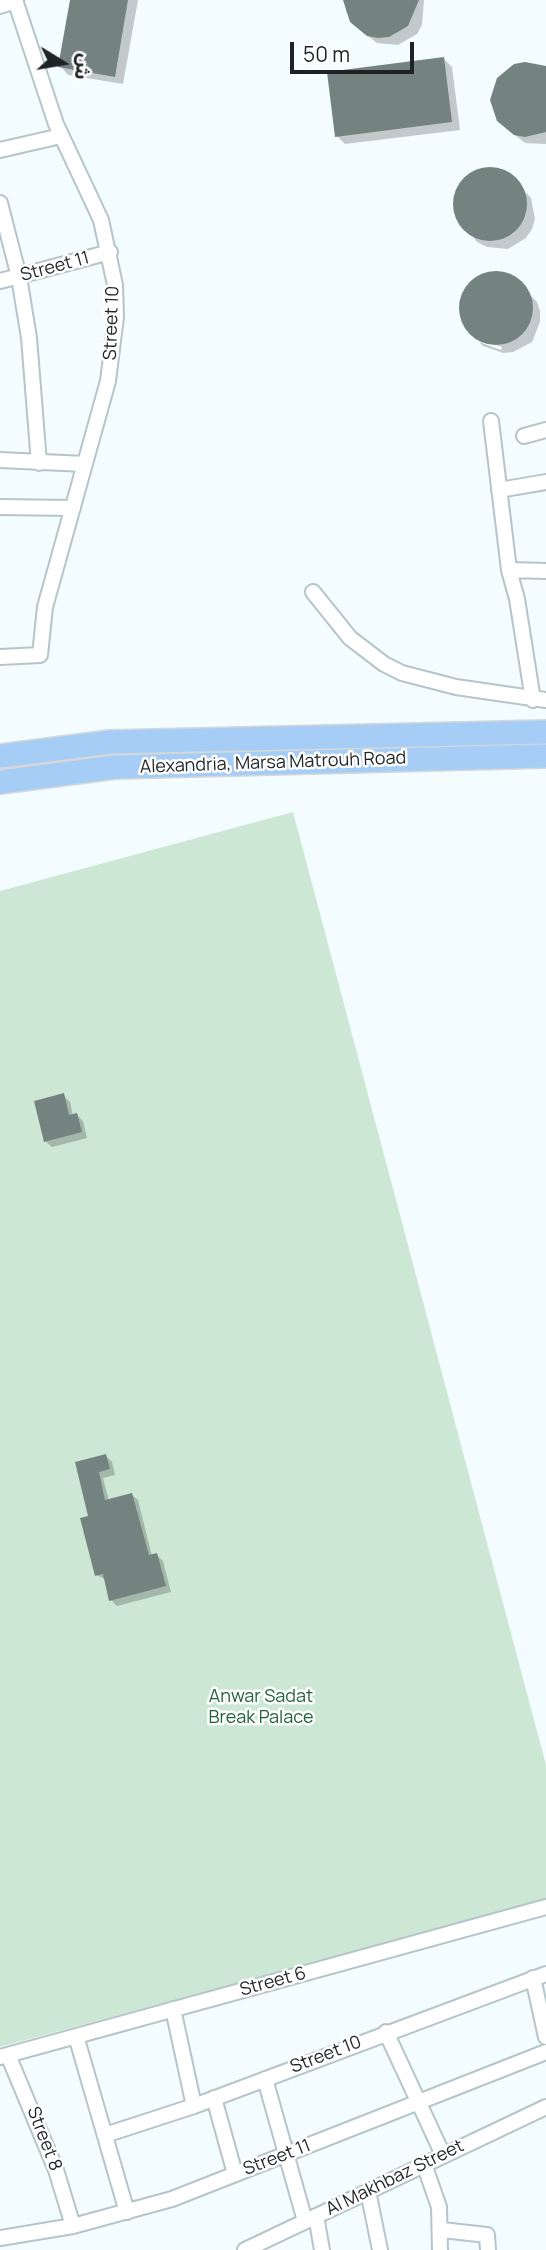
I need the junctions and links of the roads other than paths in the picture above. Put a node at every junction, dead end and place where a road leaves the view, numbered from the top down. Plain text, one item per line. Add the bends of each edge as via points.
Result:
1 (15, 0) edge
2 (0, 6) edge
3 (61, 136) junction
4 (0, 150) edge
5 (0, 203) edge
6 (110, 252) junction
7 (19, 277) junction
8 (0, 281) edge
9 (491, 421) dead end
10 (546, 430) edge
11 (524, 436) dead end
12 (0, 460) edge
13 (39, 463) junction
14 (85, 464) junction
15 (546, 482) edge
16 (499, 490) junction
17 (0, 507) edge
18 (73, 508) junction
19 (509, 570) junction
20 (546, 571) edge
21 (313, 592) dead end
22 (0, 657) edge
23 (539, 700) edge
24 (546, 732) edge
25 (0, 756) edge
26 (546, 756) edge
27 (0, 782) edge
28 (546, 1907) edge
29 (539, 1976) edge
30 (173, 2010) junction
31 (386, 2032) junction
32 (76, 2036) junction
33 (546, 2037) edge
34 (546, 2052) edge
35 (4, 2056) edge
36 (265, 2079) junction
37 (214, 2098) junction
38 (417, 2104) junction
39 (194, 2106) junction
40 (546, 2107) edge
41 (105, 2135) junction
42 (285, 2155) junction
43 (443, 2155) junction
44 (424, 2164) junction
45 (235, 2174) junction
46 (368, 2191) junction
47 (127, 2212) junction
48 (310, 2219) junction
49 (73, 2226) junction
50 (442, 2230) junction
51 (0, 2238) edge
52 (254, 2248) edge
53 (322, 2250) edge
54 (380, 2250) edge
55 (440, 2250) edge
56 (488, 2250) edge

1 - 2 street
1 - 3 street, Street 10
3 - 4 street
3 - 6 street, Street 10 via 88,190
5 - 7 street
6 - 7 street, Street 11
6 - 14 street, Street 10 via 115,285 114,349
7 - 8 street, Street 11
7 - 13 street via 31,351
9 - 16 street
10 - 11 street
12 - 13 street
13 - 14 street
14 - 18 street, Street 10
15 - 16 street
16 - 19 street
17 - 18 street
18 - 22 street, Street 10 via 41,623 40,655
19 - 20 street
19 - 23 street
21 - 23 street via 350,638 402,673
24 - 25 main road, Alexandria, Marsa Matrouh Road via 99,743
26 - 27 main road, Alexandria, Marsa Matrouh Road via 115,767
28 - 30 street, Street 6
29 - 31 street, Street 10
29 - 33 street
30 - 32 street, Street 6
30 - 39 street
31 - 36 street, Street 10
31 - 38 street
32 - 35 street, Street 6
32 - 41 street
34 - 38 street, Street 11
35 - 49 street, Street 8 via 38,2123
36 - 37 street, Street 10
36 - 42 street
37 - 39 street, Street 10
37 - 45 street
38 - 42 street, Street 11
38 - 43 street
39 - 41 street, Street 10
40 - 43 street, Al Makhbaz Street
41 - 47 street
42 - 45 street, Street 11
42 - 48 street
43 - 44 street, Al Makhbaz Street
44 - 46 street, Al Makhbaz Street
44 - 50 street
45 - 47 street, Street 11
46 - 48 street, Al Makhbaz Street
46 - 54 street
47 - 49 street, Street 11
48 - 52 street, Al Makhbaz Street
48 - 53 street
49 - 51 street, Street 11
50 - 55 street
50 - 56 street via 484,2233 490,2240

